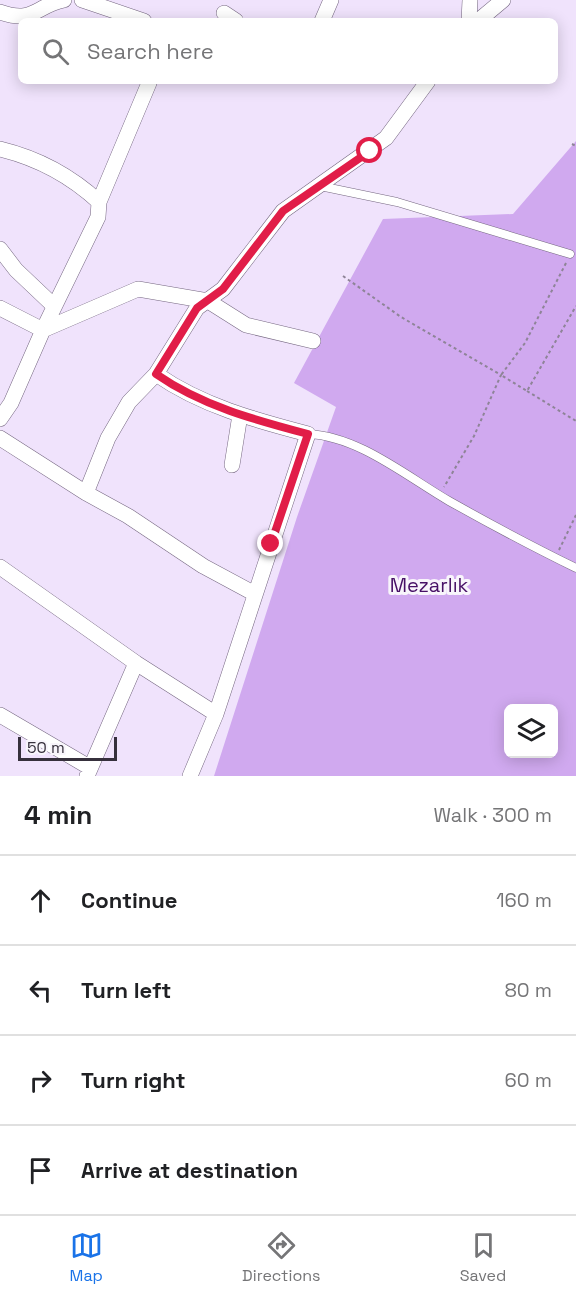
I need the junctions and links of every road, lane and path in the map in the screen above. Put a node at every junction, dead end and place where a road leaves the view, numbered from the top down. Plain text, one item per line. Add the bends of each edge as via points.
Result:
1 (64, 0) edge
2 (82, 0) edge
3 (331, 0) edge
4 (470, 0) edge
5 (503, 0) edge
6 (0, 12) edge
7 (135, 18) edge
8 (323, 18) edge
9 (469, 18) edge
10 (482, 18) edge
11 (149, 84) edge
12 (426, 84) edge
13 (572, 144) dead end
14 (576, 146) edge
15 (0, 149) edge
16 (318, 186) junction
17 (99, 202) junction
18 (0, 249) edge
19 (570, 254) joint
20 (342, 276) dead end
21 (208, 301) junction
22 (54, 306) junction
23 (576, 306) edge
24 (0, 308) edge
25 (43, 330) junction
26 (313, 341) dead end
27 (156, 374) junction
28 (501, 375) junction
29 (527, 391) junction
30 (240, 415) junction
31 (0, 419) edge
32 (576, 421) edge
33 (308, 434) junction
34 (0, 438) edge
35 (232, 465) dead end
36 (86, 493) junction
37 (439, 495) junction
38 (576, 515) edge
39 (556, 558) junction
40 (0, 567) edge
41 (576, 568) edge
42 (255, 594) junction
43 (136, 663) junction
44 (216, 714) junction
45 (0, 715) edge
46 (88, 772) edge
47 (190, 776) edge

1 - 6 street via 53,2 34,15 15,17
2 - 7 street
3 - 8 street
4 - 9 street
5 - 10 street
11 - 17 street
12 - 16 street via 386,138
13 - 14 path
15 - 17 street via 24,155 79,183
16 - 19 lane via 397,202
16 - 21 street via 283,211 223,289
17 - 22 street via 98,217
18 - 22 street
19 - 28 path via 525,343
20 - 28 path
21 - 25 street via 138,288
21 - 26 street via 246,325
21 - 27 street via 197,308
22 - 25 street
23 - 29 path
24 - 25 street
25 - 31 street
27 - 30 street via 178,389
27 - 36 street via 129,402 108,438
28 - 29 path
28 - 37 path via 474,436
29 - 32 path
30 - 33 street
30 - 35 street
33 - 37 lane via 330,435
33 - 42 street
34 - 36 street
36 - 42 street
37 - 39 lane
38 - 39 path
39 - 41 lane
40 - 43 street
42 - 44 street
43 - 44 street
43 - 46 street
44 - 47 street
45 - 46 street

